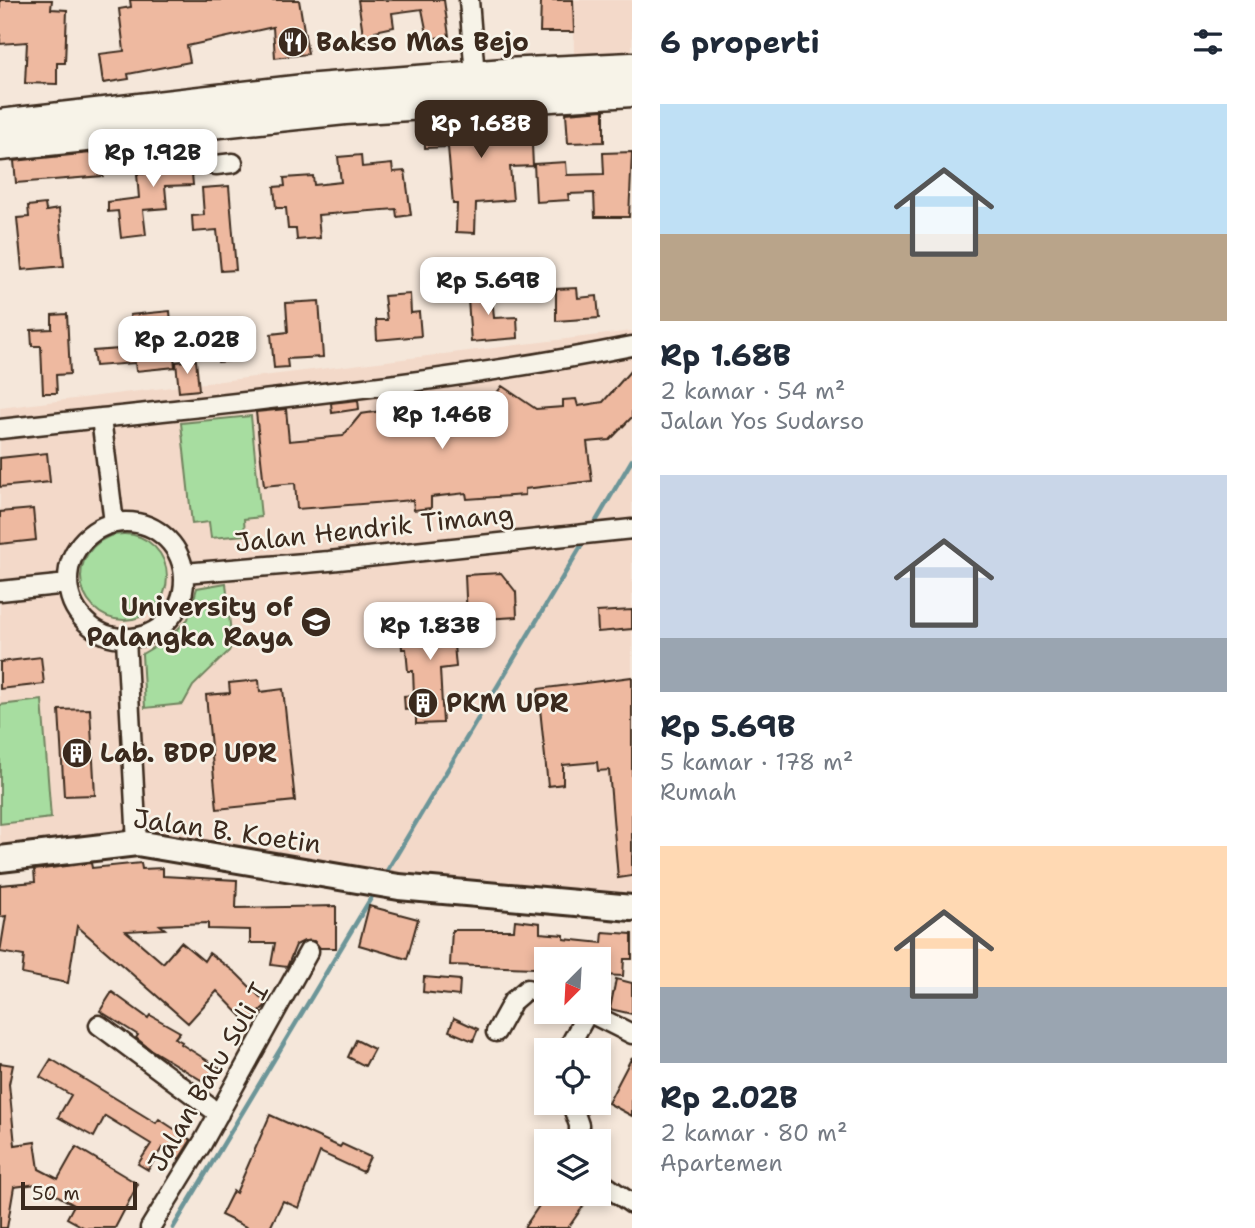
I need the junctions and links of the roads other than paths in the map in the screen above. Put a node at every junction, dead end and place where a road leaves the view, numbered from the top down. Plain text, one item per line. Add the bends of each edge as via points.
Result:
1 (469, 0) edge
2 (632, 67) edge
3 (475, 76) junction
4 (515, 85) junction
5 (632, 92) edge
6 (272, 105) junction
7 (0, 124) edge
8 (200, 124) junction
9 (0, 146) edge
10 (233, 163) dead end
11 (632, 346) edge
12 (101, 418) junction
13 (0, 429) edge
14 (114, 523) junction
15 (617, 530) edge
16 (184, 572) junction
17 (68, 584) junction
18 (0, 591) edge
19 (126, 639) junction
20 (136, 842) junction
21 (0, 859) edge
22 (632, 908) edge
23 (309, 951) dead end
24 (534, 991) edge
25 (611, 1024) edge
26 (99, 1025) dead end
27 (496, 1032) dead end
28 (632, 1034) edge
29 (219, 1114) junction
30 (611, 1189) edge
31 (632, 1204) edge
32 (150, 1228) edge

1 - 3 street
2 - 4 main road
3 - 4 main road
3 - 6 main road
4 - 5 main road
4 - 6 main road
6 - 7 main road
6 - 8 main road
8 - 9 main road
8 - 10 street via 208,162 216,166
11 - 12 street via 367,389
12 - 13 street
12 - 14 street
14 - 16 street via 136,523 156,530 178,554
14 - 17 street via 95,531 80,545 70,563
15 - 16 street, Jalan Hendrik Timang
16 - 19 street via 183,595 173,614 158,629
17 - 18 street
17 - 19 street via 73,605 87,623 106,635
19 - 20 street
20 - 21 street, Jalan B. Koetin
20 - 22 street, Jalan B. Koetin via 399,887
23 - 29 street, Jalan Batu Suli I
24 - 27 street via 518,994
25 - 28 street
26 - 29 street
29 - 32 street, Jalan Batu Suli I
30 - 31 street

